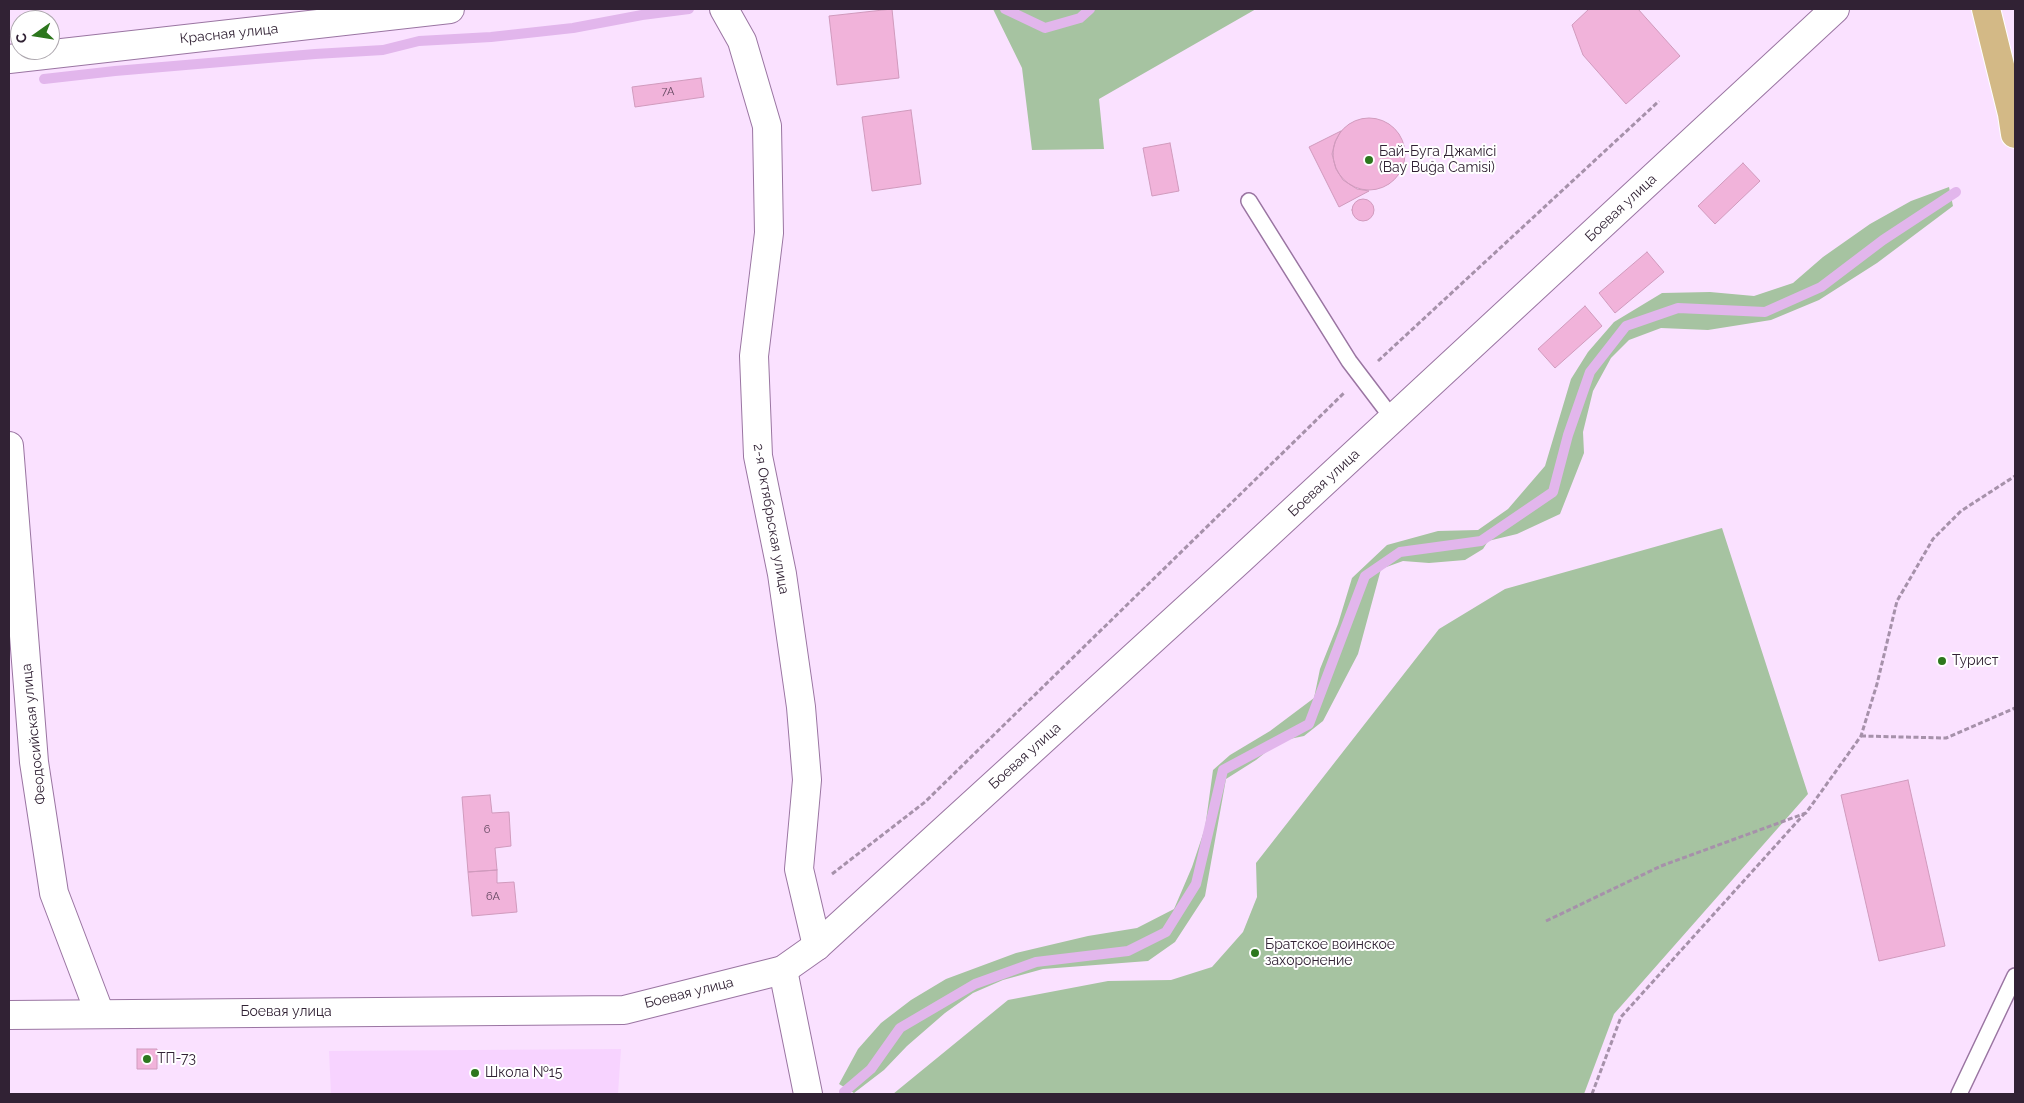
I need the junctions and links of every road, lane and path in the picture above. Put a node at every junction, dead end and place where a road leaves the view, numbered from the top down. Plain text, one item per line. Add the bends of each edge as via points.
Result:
1 (450, 9) edge
2 (724, 9) edge
3 (1836, 9) edge
4 (1986, 9) edge
5 (9, 59) edge
6 (1659, 101) dead end
7 (2014, 121) edge
8 (1249, 201) dead end
9 (1361, 377) junction
10 (1393, 419) junction
11 (9, 446) edge
12 (2015, 476) edge
13 (2015, 708) edge
14 (1861, 736) junction
15 (1806, 813) junction
16 (805, 894) junction
17 (1546, 921) dead end
18 (817, 946) junction
19 (783, 970) junction
20 (2015, 976) edge
21 (100, 1014) junction
22 (9, 1015) edge
23 (808, 1094) edge
24 (1592, 1094) edge
25 (1960, 1094) edge

1 - 5 street, Красная улица
2 - 16 street, 2-я Октябрьская улица via 742,41 767,126 768,233 754,356 758,456 782,574 801,707 807,780 799,869
3 - 10 street, Боевая улица
4 - 7 main road
6 - 9 path
8 - 9 lane
9 - 10 lane
9 - 16 path via 925,802
10 - 18 street, Боевая улица
11 - 21 street, Феодосийская улица via 34,762 54,893
12 - 14 path via 1961,511 1933,539 1896,601
13 - 14 path via 1946,738
14 - 15 path
15 - 17 path via 1662,866
15 - 24 path via 1621,1018
16 - 18 street, 2-я Октябрьская улица
18 - 19 street, Боевая улица
19 - 21 street, Боевая улица via 624,1010
19 - 23 street
20 - 25 lane
21 - 22 street, Боевая улица

